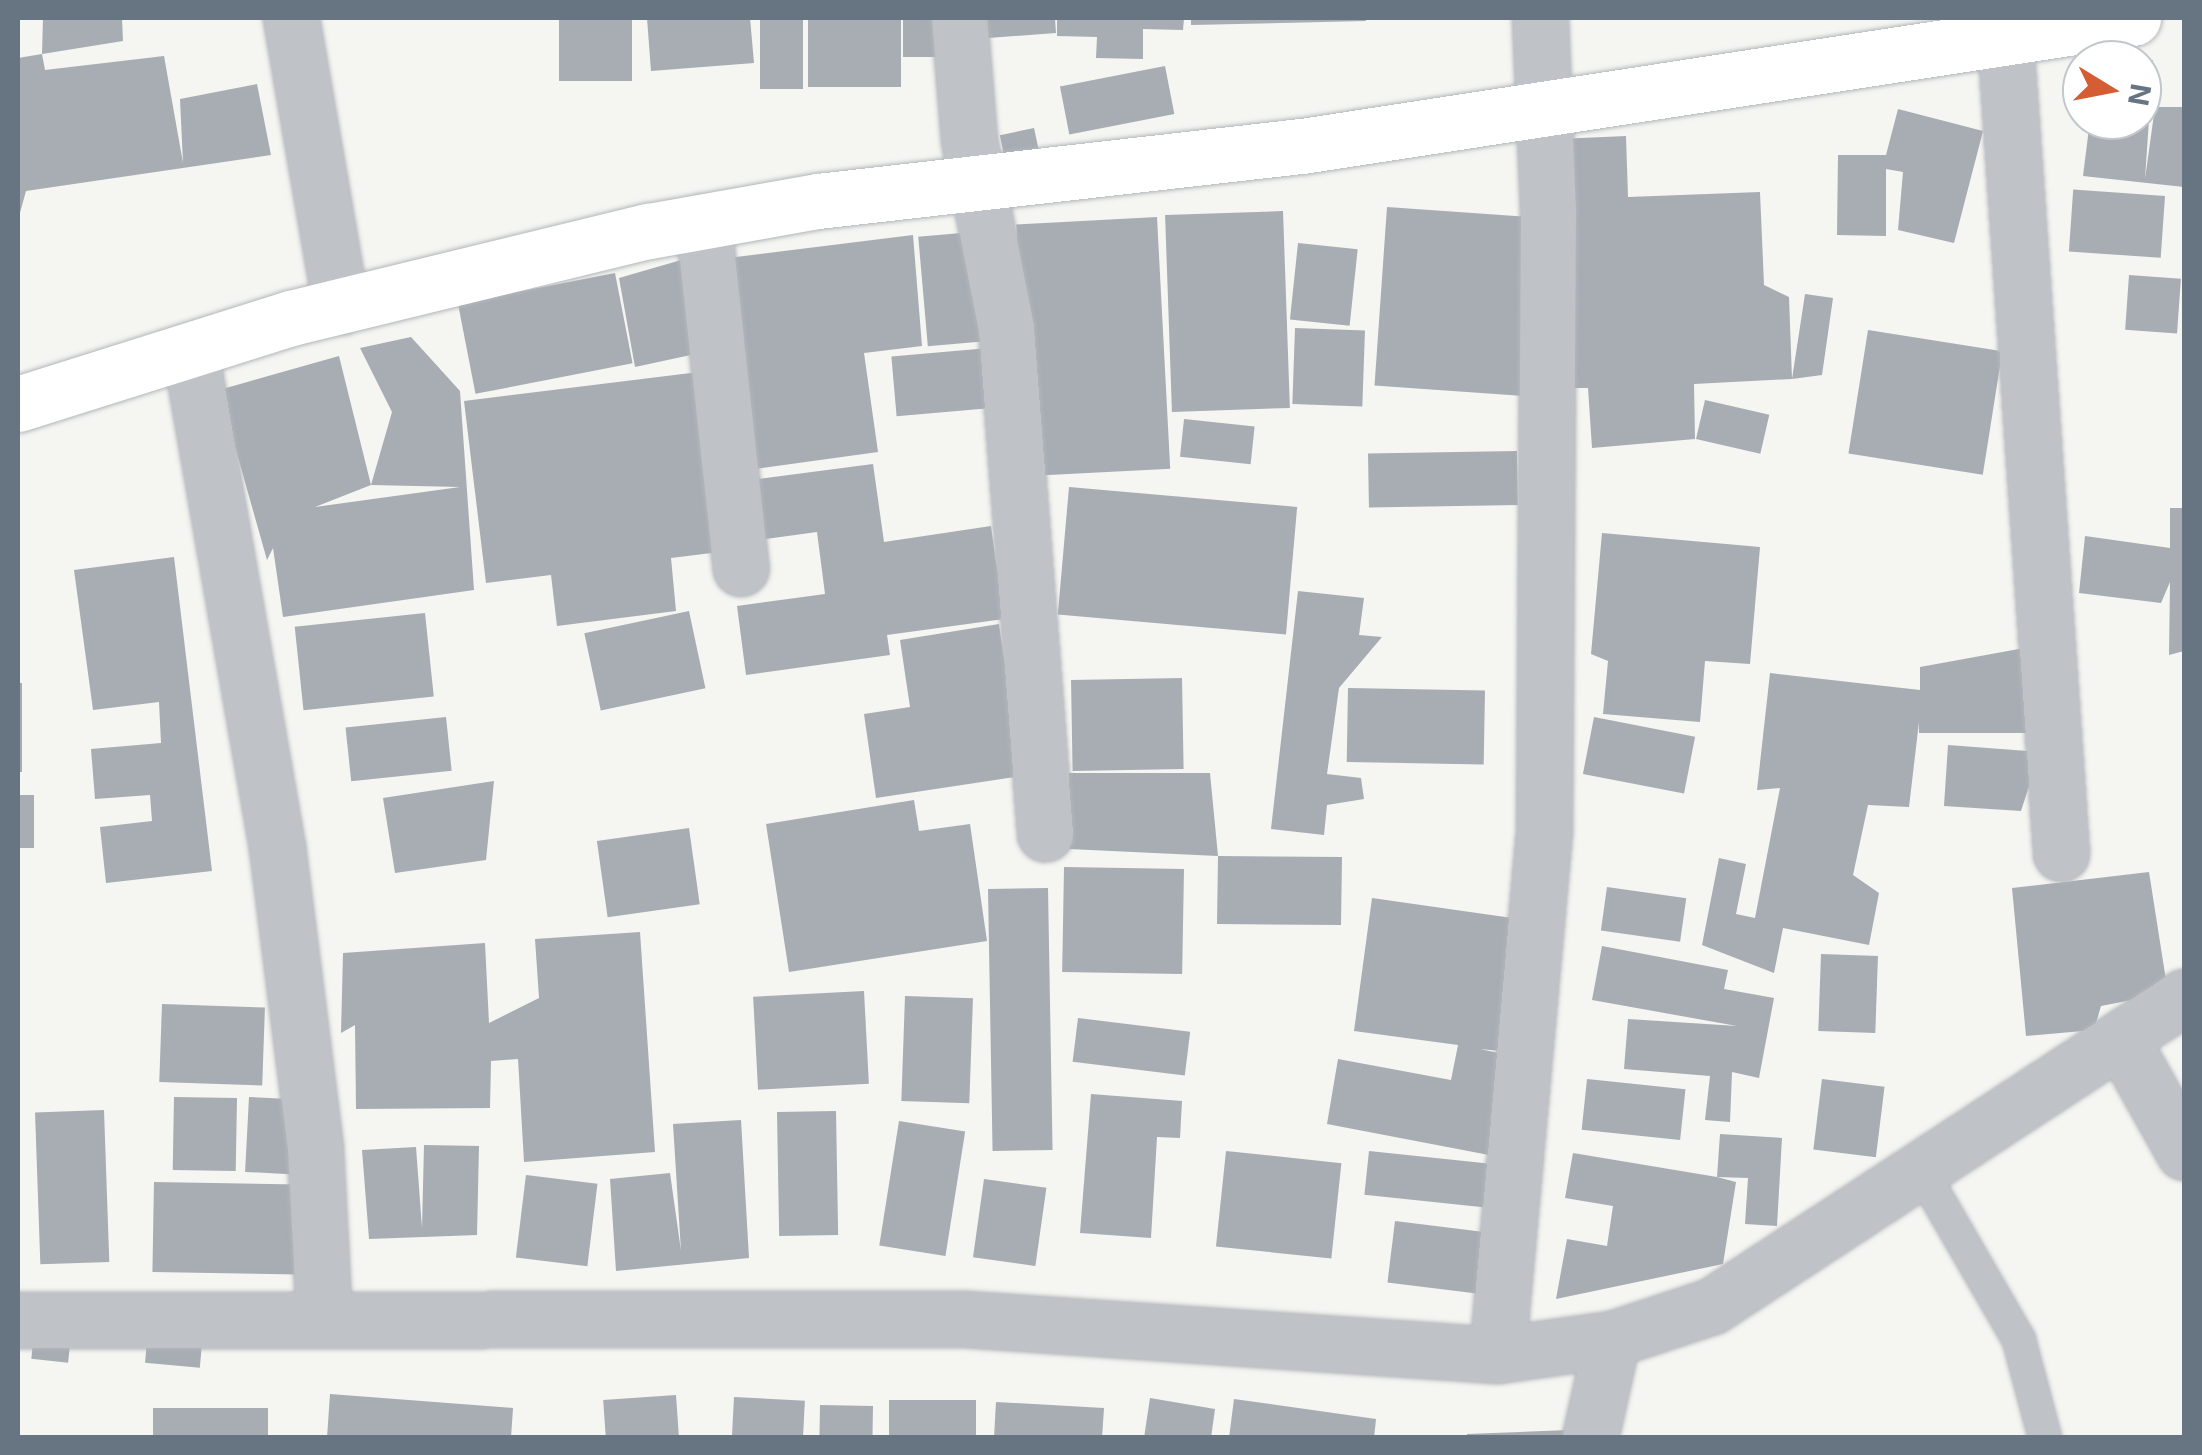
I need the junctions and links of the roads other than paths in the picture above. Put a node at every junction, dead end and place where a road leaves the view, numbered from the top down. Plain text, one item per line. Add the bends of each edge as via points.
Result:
1 (291, 18) edge
2 (959, 18) edge
3 (2133, 18) edge
4 (2005, 38) junction
5 (1542, 56) edge
6 (971, 139) junction
7 (703, 221) junction
8 (335, 266) junction
9 (190, 350) junction
10 (18, 404) edge
11 (741, 568) dead end
12 (1045, 833) dead end
13 (2061, 853) dead end
14 (2184, 997) edge
15 (2129, 1054) junction
16 (2181, 1146) edge
17 (1927, 1182) junction
18 (324, 1318) junction
19 (18, 1320) edge
20 (1612, 1340) junction
21 (1497, 1355) junction
22 (1590, 1438) edge
23 (2044, 1438) edge

1 - 8 street
2 - 6 street
3 - 4 street
4 - 5 street
4 - 13 street
5 - 6 street via 1302,146
5 - 21 street via 1544,832
6 - 7 street
6 - 12 street via 1006,329
7 - 8 street
7 - 11 street
8 - 9 street
9 - 10 street
9 - 18 street via 276,848 315,1148
14 - 15 street
15 - 16 street
15 - 17 street
17 - 20 street via 1712,1306
17 - 23 lane via 1970,1245 2019,1340
18 - 19 street
18 - 21 street via 965,1319
20 - 21 street
20 - 22 street

